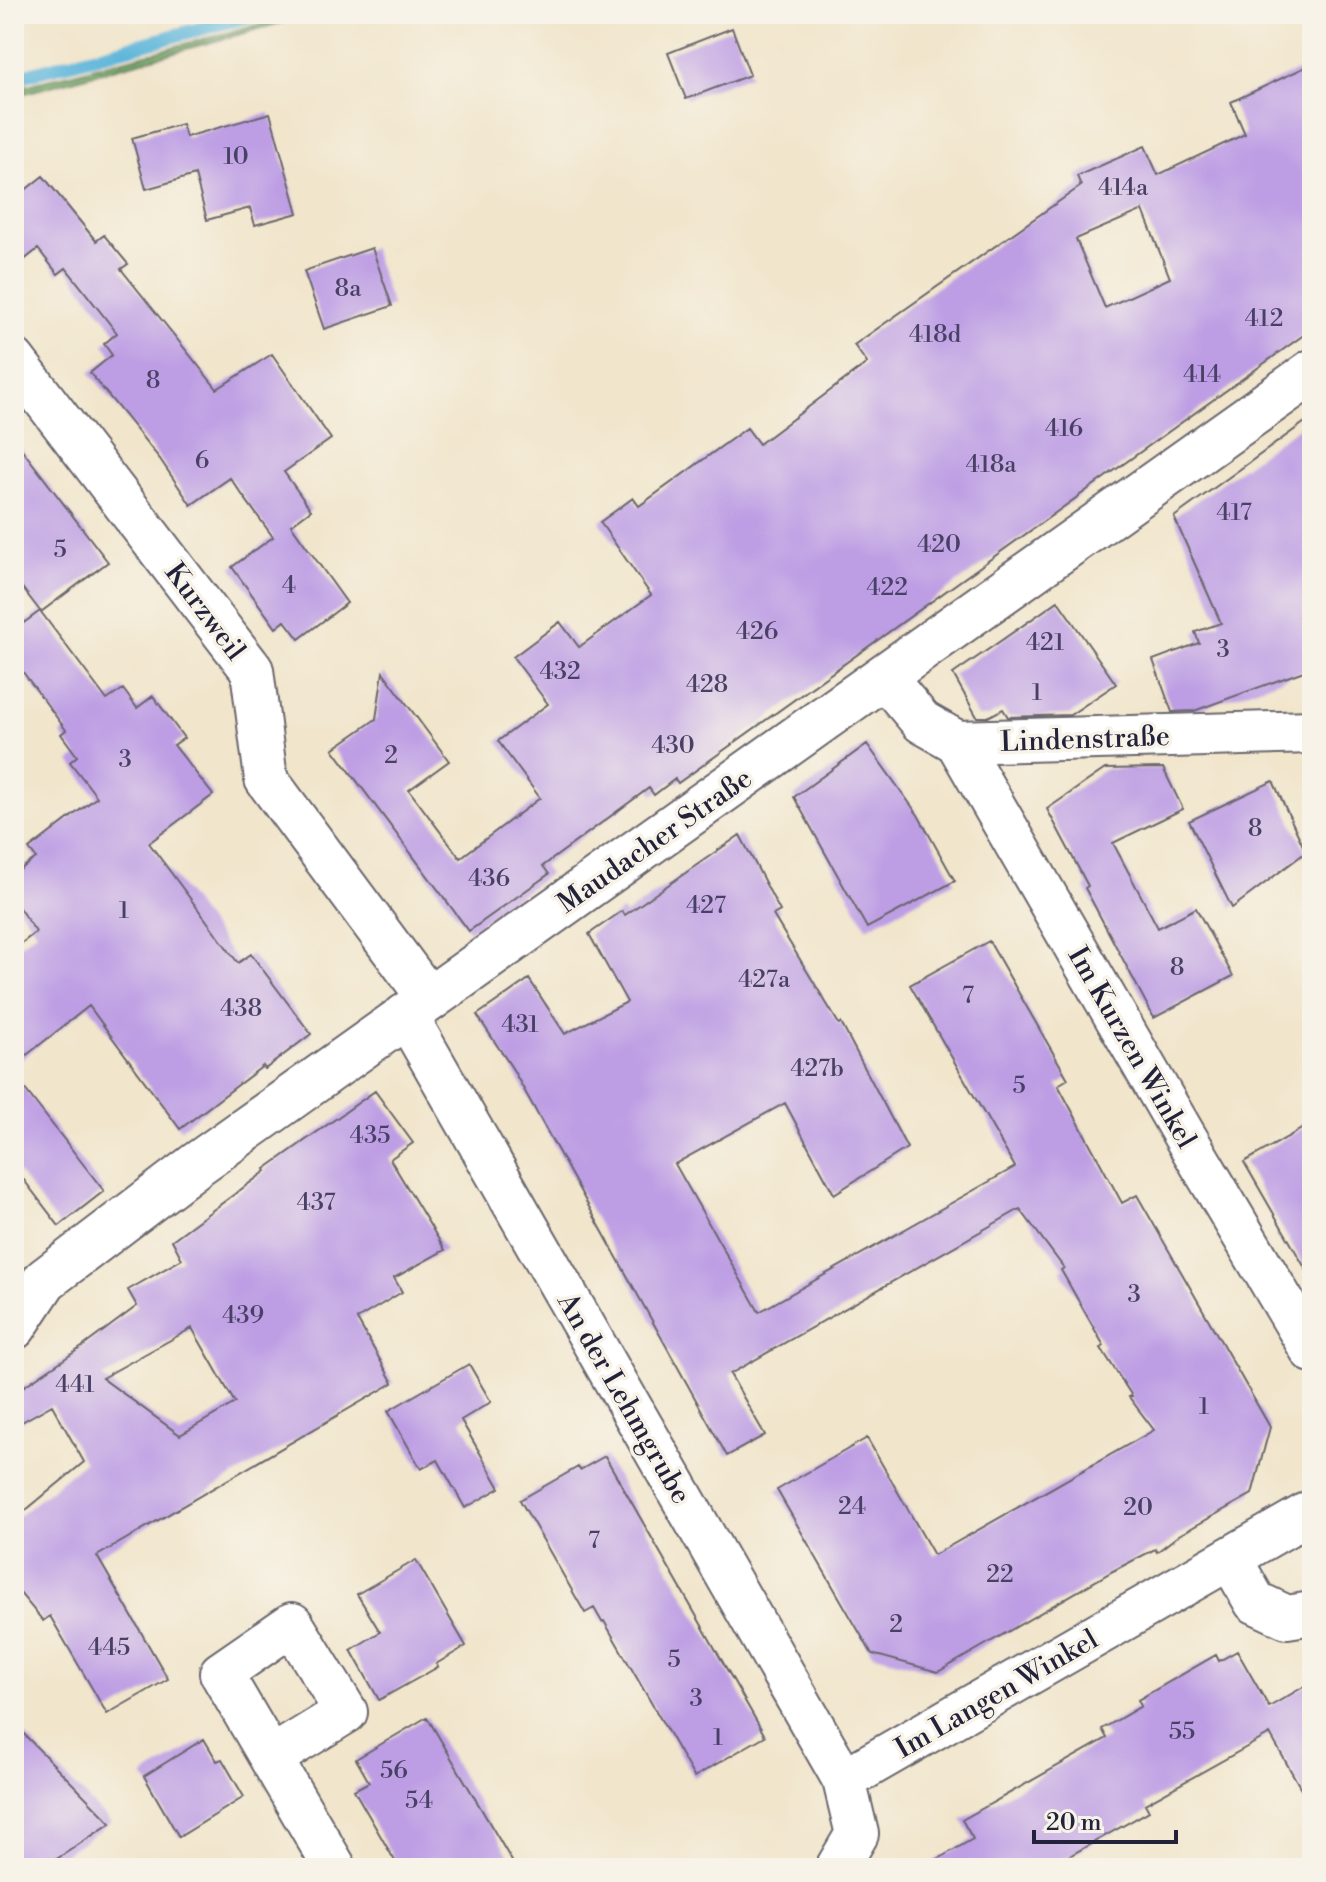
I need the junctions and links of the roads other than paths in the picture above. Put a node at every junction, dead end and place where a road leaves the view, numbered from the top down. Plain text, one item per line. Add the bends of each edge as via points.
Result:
1 (14, 360) edge
2 (1312, 372) edge
3 (884, 677) junction
4 (1312, 732) edge
5 (957, 742) junction
6 (418, 1008) junction
7 (14, 1327) edge
8 (1312, 1351) edge
9 (1312, 1511) edge
10 (1230, 1558) junction
11 (1312, 1613) edge
12 (271, 1758) dead end
13 (844, 1780) junction
14 (335, 1868) edge
15 (837, 1868) edge

1 - 6 street, Kurzweil via 252,670 266,779
2 - 3 street, Maudacher Straße
3 - 5 street via 922,722
3 - 6 street, Maudacher Straße
4 - 5 street, Lindenstraße
5 - 8 street, Im Kurzen Winkel
6 - 7 street, Maudacher Straße via 45,1280
6 - 13 street, An der Lehmgrube
9 - 10 street, Im Langen Winkel
10 - 11 street via 1255,1602 1287,1617
10 - 13 street, Im Langen Winkel
12 - 14 street
13 - 15 street via 857,1834

